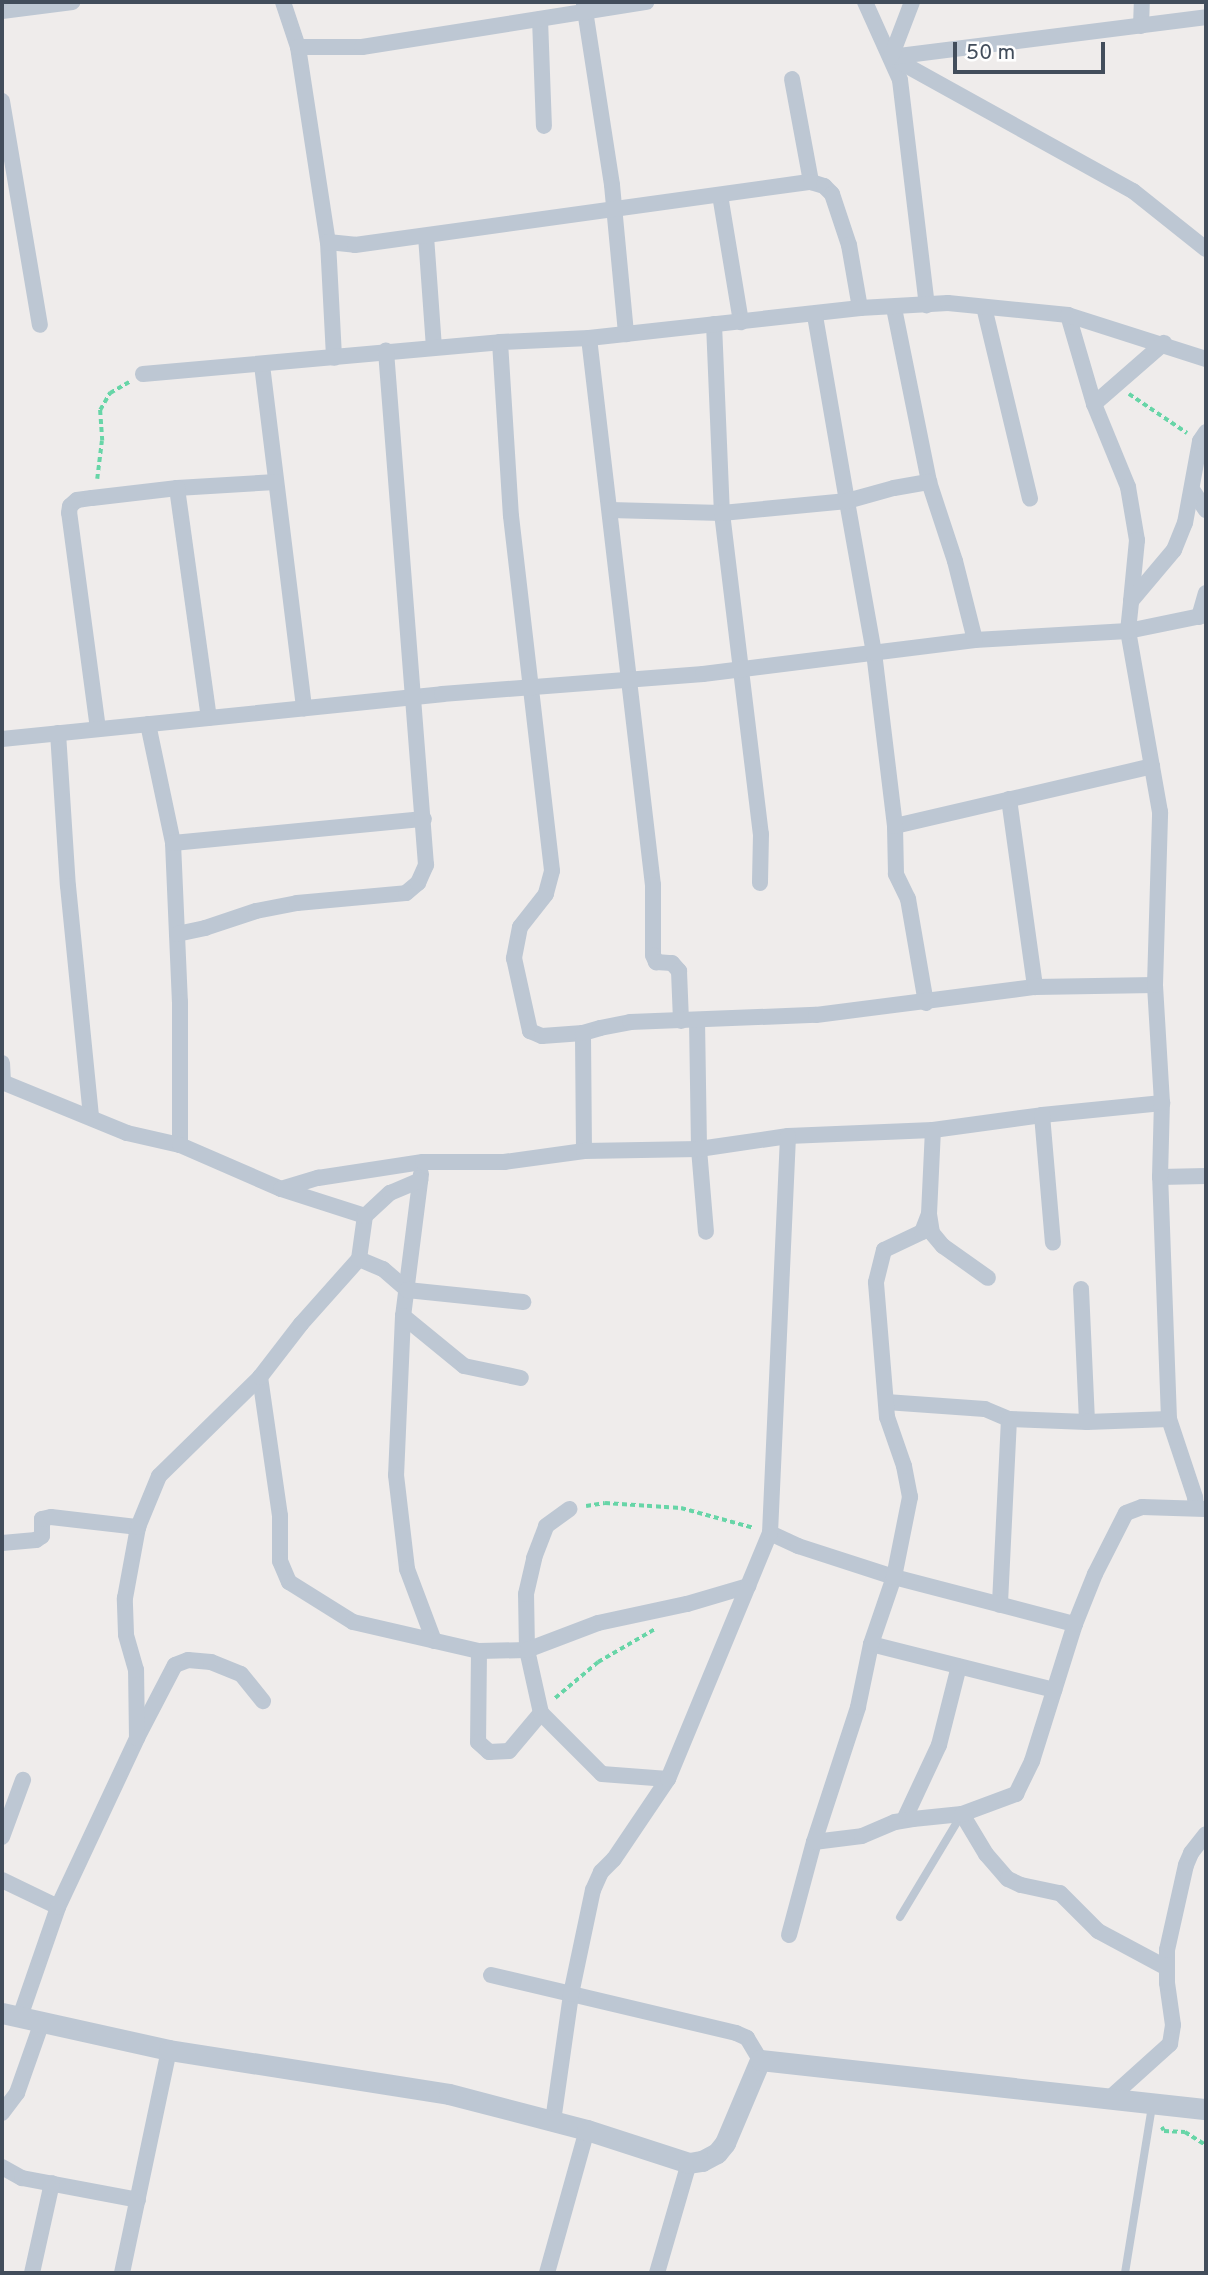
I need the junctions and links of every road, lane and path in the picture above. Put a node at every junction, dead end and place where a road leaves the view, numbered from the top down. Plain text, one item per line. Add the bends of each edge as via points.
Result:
1 (72, 2) edge
2 (284, 2) edge
3 (646, 2) edge
4 (865, 2) edge
5 (912, 2) edge
6 (1142, 2) edge
7 (584, 7) edge
8 (2, 11) edge
9 (1206, 17) edge
10 (540, 19) junction
11 (1141, 26) junction
12 (298, 47) junction
13 (891, 57) junction
14 (792, 79) dead end
15 (2, 101) edge
16 (544, 126) dead end
17 (811, 181) junction
18 (720, 195) junction
19 (614, 211) junction
20 (426, 236) junction
21 (328, 242) junction
22 (1206, 249) edge
23 (928, 305) junction
24 (984, 307) junction
25 (860, 308) junction
26 (894, 308) junction
27 (815, 315) junction
28 (1068, 315) junction
29 (741, 322) junction
30 (714, 324) junction
31 (40, 325) dead end
32 (626, 334) junction
33 (589, 338) junction
34 (500, 342) junction
35 (1164, 343) junction
36 (434, 347) junction
37 (386, 351) junction
38 (334, 358) junction
39 (1206, 359) edge
40 (262, 365) junction
41 (143, 374) joint
42 (1115, 385) junction
43 (1094, 404) junction
44 (1203, 437) edge
45 (276, 482) junction
46 (929, 482) junction
47 (177, 488) junction
48 (1193, 491) junction
49 (92, 498) junction
50 (1030, 499) dead end
51 (847, 501) junction
52 (610, 510) junction
53 (1206, 510) edge
54 (722, 513) junction
55 (1206, 593) edge
56 (1131, 601) junction
57 (1203, 616) edge
58 (1128, 631) junction
59 (975, 640) junction
60 (874, 653) junction
61 (738, 669) junction
62 (631, 680) junction
63 (532, 687) junction
64 (412, 697) junction
65 (304, 708) junction
66 (209, 718) junction
67 (148, 724) junction
68 (98, 729) junction
69 (58, 733) junction
70 (2, 738) edge
71 (1152, 766) junction
72 (1009, 799) junction
73 (424, 820) junction
74 (895, 826) junction
75 (173, 843) junction
76 (760, 883) dead end
77 (177, 934) junction
78 (1155, 985) junction
79 (1035, 987) junction
80 (926, 1003) junction
81 (689, 1020) junction
82 (583, 1033) junction
83 (2, 1062) edge
84 (3, 1082) edge
85 (1162, 1103) junction
86 (1042, 1115) junction
87 (91, 1117) junction
88 (933, 1130) junction
89 (788, 1136) junction
90 (180, 1145) junction
91 (699, 1149) junction
92 (584, 1151) junction
93 (423, 1162) junction
94 (1206, 1176) edge
95 (1160, 1177) junction
96 (420, 1180) junction
97 (281, 1189) junction
98 (929, 1214) junction
99 (365, 1216) junction
100 (706, 1232) dead end
101 (1052, 1243) dead end
102 (359, 1259) junction
103 (988, 1278) dead end
104 (1082, 1289) dead end
105 (407, 1290) junction
106 (523, 1302) dead end
107 (403, 1316) junction
108 (260, 1377) junction
109 (521, 1378) dead end
110 (886, 1402) junction
111 (1009, 1419) junction
112 (1169, 1419) junction
113 (1087, 1422) junction
114 (569, 1509) joint
115 (1201, 1509) edge
116 (138, 1527) junction
117 (770, 1533) junction
118 (2, 1543) edge
119 (894, 1577) junction
120 (748, 1586) junction
121 (1000, 1605) junction
122 (1075, 1624) junction
123 (655, 1629) dead end
124 (434, 1641) junction
125 (871, 1644) junction
126 (527, 1650) junction
127 (480, 1651) junction
128 (959, 1666) junction
129 (1054, 1690) junction
130 (263, 1701) dead end
131 (541, 1713) junction
132 (137, 1738) junction
133 (668, 1779) junction
134 (23, 1780) dead end
135 (962, 1814) junction
136 (904, 1820) junction
137 (1206, 1834) edge
138 (2, 1837) edge
139 (814, 1842) junction
140 (2, 1880) edge
141 (58, 1907) junction
142 (900, 1917) dead end
143 (789, 1935) dead end
144 (1166, 1968) junction
145 (491, 1975) dead end
146 (571, 1994) junction
147 (11, 2015) edge
148 (42, 2022) junction
149 (169, 2050) junction
150 (760, 2060) junction
151 (1110, 2098) junction
152 (1152, 2103) junction
153 (1206, 2109) edge
154 (2, 2113) edge
155 (553, 2121) junction
156 (587, 2130) junction
157 (688, 2162) junction
158 (2, 2167) edge
159 (52, 2183) junction
160 (138, 2200) junction
161 (32, 2273) edge
162 (122, 2273) edge
163 (547, 2273) edge
164 (657, 2273) edge
165 (1125, 2273) edge

1 - 8 street
2 - 12 street
3 - 7 street
4 - 13 street
5 - 13 street
6 - 11 street
7 - 10 street
7 - 19 street
9 - 11 street
10 - 12 street via 362,47
10 - 16 street
11 - 13 street
12 - 21 street
13 - 22 street via 1133,191
13 - 23 street via 900,80
14 - 17 street
15 - 31 street
17 - 18 street
17 - 25 street via 832,194 849,245
18 - 19 street
18 - 29 street
19 - 20 street
19 - 32 street
20 - 21 street via 355,245
20 - 36 street
21 - 38 street
23 - 24 street
23 - 26 street
24 - 28 street
24 - 50 street
25 - 26 street
25 - 27 street
26 - 46 street
27 - 29 street
27 - 51 street
28 - 35 street
28 - 43 street
29 - 30 street
30 - 32 street
30 - 54 street
32 - 33 street
33 - 34 street
33 - 52 street
34 - 36 street
34 - 63 street via 511,516
35 - 39 street
35 - 42 street
36 - 37 street
37 - 38 street
37 - 64 street
38 - 40 street
40 - 41 street
40 - 45 street
41 - 49 path via 110,393 100,410 100,469
42 - 43 street
42 - 44 path
43 - 56 street via 1128,486 1137,540
44 - 48 street
45 - 47 street
45 - 65 street
46 - 51 street
46 - 59 street via 956,561
47 - 49 street
47 - 66 street
48 - 53 street
48 - 56 street via 1174,550
49 - 68 street via 77,500 69,513
51 - 54 street
51 - 60 street
52 - 54 street
52 - 62 street
54 - 61 street
55 - 57 street
56 - 58 street
57 - 58 street
58 - 59 street
58 - 71 street
59 - 60 street
60 - 61 street
60 - 74 street
61 - 62 street
61 - 76 street via 761,834
62 - 63 street
62 - 81 street via 653,885 653,955 656,962 672,963 679,971
63 - 64 street
63 - 82 street via 552,871 546,894 520,927 514,958 530,1031 542,1036
64 - 65 street
64 - 73 street
65 - 66 street
66 - 67 street
67 - 68 street
67 - 75 street
68 - 69 street
69 - 70 street
69 - 87 street
71 - 72 street
71 - 78 street via 1160,812
72 - 74 street
72 - 79 street
73 - 75 street
73 - 77 street via 426,864 418,883 406,893 297,903
74 - 80 street via 896,874 908,899
75 - 77 street
77 - 90 street
78 - 79 street
78 - 85 street
79 - 80 street
80 - 81 street via 816,1015
81 - 82 street via 630,1022
81 - 91 street
82 - 92 street
83 - 84 street
84 - 87 street
85 - 86 street
85 - 95 street
86 - 88 street
86 - 101 street
87 - 90 street via 127,1133
88 - 89 street
88 - 98 street
89 - 91 street
89 - 117 street
90 - 97 street
91 - 92 street
91 - 100 street
92 - 93 street via 504,1162
93 - 96 street
93 - 97 street via 318,1178
94 - 95 street
95 - 112 street
96 - 99 street via 390,1193
96 - 105 street
97 - 99 street
98 - 103 street via 932,1233 943,1246
98 - 110 street via 922,1232 884,1250 878,1271
99 - 102 street
102 - 105 street via 383,1269
102 - 108 street
104 - 113 street
105 - 106 street
105 - 107 street
107 - 109 street via 464,1366
107 - 124 street via 396,1475 407,1569
108 - 116 street via 159,1476
108 - 124 street via 280,1516 280,1561 289,1582 354,1622
110 - 111 street via 985,1409
110 - 119 street via 910,1497
111 - 113 street
111 - 121 street
112 - 113 street
112 - 115 street
114 - 117 path via 605,1503 681,1508
114 - 126 street via 546,1526 534,1558 526,1594
115 - 122 street via 1142,1507 1126,1513
116 - 118 street via 51,1517 42,1519 42,1536 36,1540
116 - 132 street via 125,1598 126,1634 136,1670
117 - 119 street
117 - 120 street
119 - 121 street
119 - 125 street
120 - 126 street via 598,1623
120 - 133 street
121 - 122 street
122 - 129 street
123 - 131 path via 598,1662 567,1685
124 - 127 street
125 - 128 street
125 - 139 street via 853,1725
126 - 127 street
126 - 131 street
127 - 131 street via 478,1742 489,1752 509,1751
128 - 129 street
128 - 136 street via 939,1745
129 - 135 street via 1032,1761 1016,1794
130 - 132 street via 241,1674 211,1662 188,1660 175,1665
131 - 133 street via 602,1774
132 - 141 street
133 - 146 street via 601,1872
134 - 138 street
135 - 136 street
135 - 142 lane
135 - 144 street via 986,1854 1008,1879 1060,1893 1098,1931
136 - 139 street via 848,1840
137 - 144 street via 1186,1865
139 - 143 street
140 - 141 street
141 - 147 street
144 - 151 street via 1173,2014 1170,2044
145 - 146 street
146 - 150 street via 736,2033 747,2038
146 - 155 street
147 - 148 street
148 - 149 street
148 - 154 street via 17,2093
149 - 155 street via 449,2094
149 - 160 street
150 - 151 street
150 - 157 street via 725,2143 709,2157
151 - 152 street
152 - 153 street
152 - 165 lane
155 - 156 street
156 - 157 street
156 - 163 street
157 - 164 street
158 - 159 street via 22,2178
159 - 160 street
159 - 161 street
160 - 162 street

